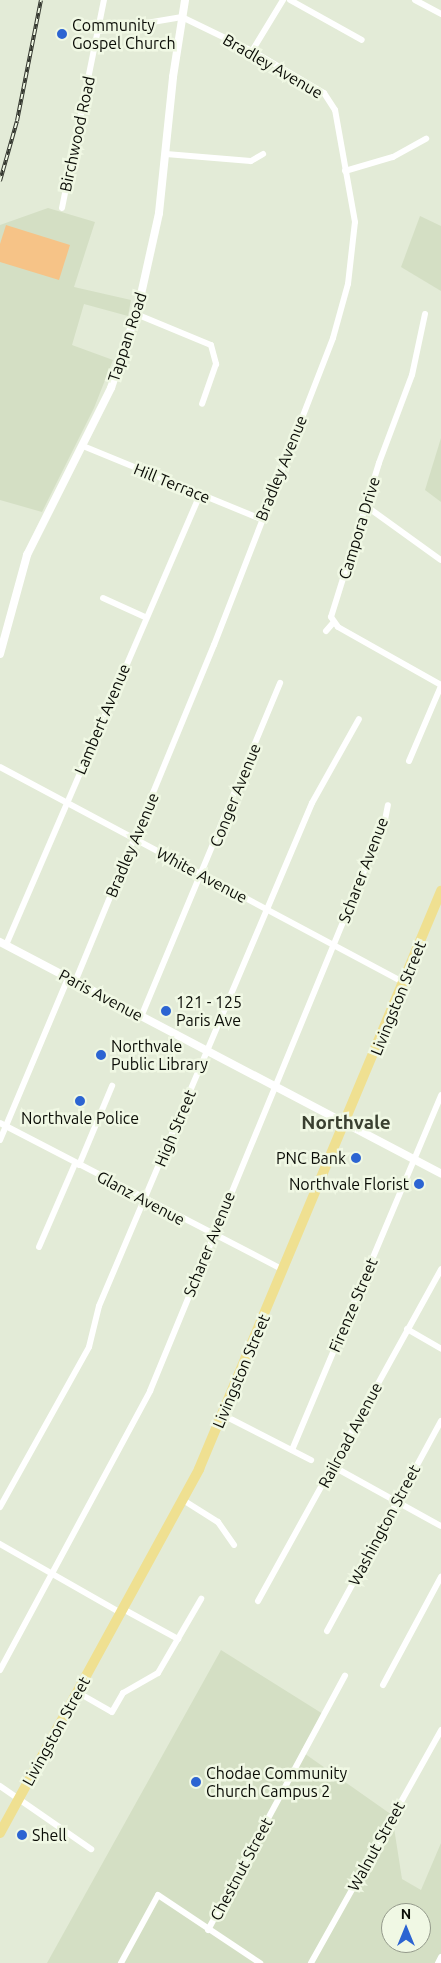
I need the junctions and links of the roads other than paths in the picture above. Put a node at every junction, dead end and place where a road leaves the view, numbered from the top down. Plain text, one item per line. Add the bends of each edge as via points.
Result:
1 (104, 0) edge
2 (185, 0) edge
3 (283, 0) edge
4 (290, 0) edge
5 (414, 0) edge
6 (441, 14) edge
7 (182, 16) junction
8 (99, 30) junction
9 (362, 40) dead end
10 (252, 51) junction
11 (426, 139) dead end
12 (166, 154) junction
13 (263, 154) dead end
14 (345, 171) junction
15 (62, 208) dead end
16 (136, 314) junction
17 (425, 314) dead end
18 (202, 404) dead end
19 (84, 446) junction
20 (200, 494) junction
21 (366, 506) junction
22 (261, 519) junction
23 (441, 560) edge
24 (103, 598) dead end
25 (145, 617) junction
26 (333, 623) junction
27 (3, 625) edge
28 (326, 631) dead end
29 (0, 654) edge
30 (280, 683) dead end
31 (441, 686) edge
32 (359, 719) dead end
33 (409, 761) dead end
34 (0, 767) edge
35 (67, 803) junction
36 (388, 805) dead end
37 (134, 839) junction
38 (202, 875) junction
39 (441, 891) edge
40 (267, 910) junction
41 (334, 944) junction
42 (2, 945) edge
43 (71, 980) junction
44 (404, 983) junction
45 (141, 1016) junction
46 (208, 1051) junction
47 (112, 1086) dead end
48 (274, 1086) junction
49 (441, 1094) edge
50 (346, 1123) junction
51 (3, 1125) edge
52 (0, 1140) edge
53 (414, 1159) junction
54 (77, 1165) junction
55 (441, 1174) edge
56 (144, 1200) junction
57 (213, 1235) junction
58 (39, 1247) dead end
59 (283, 1270) junction
60 (441, 1270) edge
61 (407, 1329) junction
62 (441, 1349) edge
63 (223, 1415) junction
64 (441, 1420) edge
65 (292, 1450) junction
66 (311, 1460) dead end
67 (334, 1466) junction
68 (183, 1500) junction
69 (396, 1501) junction
70 (0, 1507) edge
71 (441, 1526) edge
72 (0, 1544) edge
73 (234, 1545) dead end
74 (53, 1573) junction
75 (441, 1577) edge
76 (201, 1599) dead end
77 (258, 1601) dead end
78 (122, 1611) junction
79 (327, 1631) dead end
80 (178, 1639) junction
81 (0, 1670) edge
82 (345, 1676) dead end
83 (383, 1686) dead end
84 (77, 1692) junction
85 (441, 1730) edge
86 (0, 1786) edge
87 (18, 1799) junction
88 (0, 1833) edge
89 (91, 1849) dead end
90 (208, 1930) junction
91 (441, 1957) edge
92 (121, 1963) edge
93 (260, 1963) edge
94 (311, 1963) edge
95 (438, 1963) edge

1 - 8 street, Birchwood Road
2 - 7 street, Tappan Road
3 - 10 street
4 - 9 street
5 - 6 street
7 - 8 street
7 - 10 street, Bradley Avenue
7 - 12 street, Tappan Road via 172,77
8 - 15 street, Birchwood Road
10 - 14 street, Bradley Avenue via 314,86 331,102
11 - 14 street via 384,160
12 - 13 street via 251,161
12 - 16 street, Tappan Road via 152,253
14 - 22 street, Bradley Avenue via 355,222 348,284 333,338
16 - 18 street via 211,345 216,364
16 - 19 street, Tappan Road via 111,388
17 - 21 street, Campora Drive via 412,375
19 - 20 street, Hill Terrace
19 - 27 street, Tappan Road via 27,555
20 - 22 street, Hill Terrace
20 - 25 street, Lambert Avenue
21 - 23 street
21 - 26 street, Campora Drive via 332,611
22 - 37 street, Bradley Avenue via 214,645
24 - 25 street
25 - 35 street, Lambert Avenue
26 - 28 street
26 - 31 street
27 - 29 street, Tappan Road
30 - 38 street, Conger Avenue
31 - 33 street
32 - 40 street, High Street via 312,803
34 - 35 street, White Avenue
35 - 37 street, White Avenue
35 - 42 street, Lambert Avenue
36 - 41 street, Scharer Avenue via 385,820
37 - 38 street, White Avenue
37 - 43 street, Bradley Avenue
38 - 40 street, White Avenue
38 - 45 street, Conger Avenue
39 - 44 main road, Livingston Street
40 - 41 street, White Avenue
40 - 46 street, High Street
41 - 44 street, White Avenue
41 - 48 street, Scharer Avenue
42 - 43 street, Paris Avenue
43 - 45 street, Paris Avenue
43 - 51 street, Bradley Avenue
44 - 50 main road, Livingston Street
45 - 46 street, Paris Avenue
46 - 48 street, Paris Avenue
46 - 56 street, High Street
47 - 54 street
48 - 50 street, Paris Avenue
48 - 57 street, Scharer Avenue
49 - 53 street, Firenze Street
50 - 53 street, Paris Avenue
50 - 59 main road, Livingston Street
51 - 52 street, Bradley Avenue
51 - 54 street, Glanz Avenue
53 - 55 street, Paris Avenue
53 - 65 street, Firenze Street
54 - 56 street, Glanz Avenue
54 - 58 street
56 - 57 street, Glanz Avenue
56 - 70 street, High Street via 99,1306 88,1347
57 - 59 street, Glanz Avenue
57 - 74 street, Scharer Avenue via 142,1411
59 - 63 main road, Livingston Street
60 - 61 street, Railroad Avenue
61 - 62 street
61 - 67 street, Railroad Avenue
63 - 65 street
63 - 68 main road, Livingston Street
64 - 69 street, Washington Street
65 - 66 street
67 - 69 street
67 - 77 street, Railroad Avenue
68 - 73 street via 218,1522
68 - 78 main road, Livingston Street
69 - 71 street
69 - 79 street, Washington Street
72 - 74 street
74 - 78 street
74 - 81 street, Scharer Avenue
75 - 83 street
76 - 80 street
78 - 80 street
78 - 84 main road, Livingston Street
80 - 84 street via 158,1673 123,1693 112,1712
82 - 90 street, Chestnut Street
84 - 87 main road, Livingston Street
85 - 94 street, Walnut Street
86 - 87 street
87 - 88 main road, Livingston Street
87 - 89 street
90 - 92 street via 158,1895
90 - 93 street
91 - 95 street

